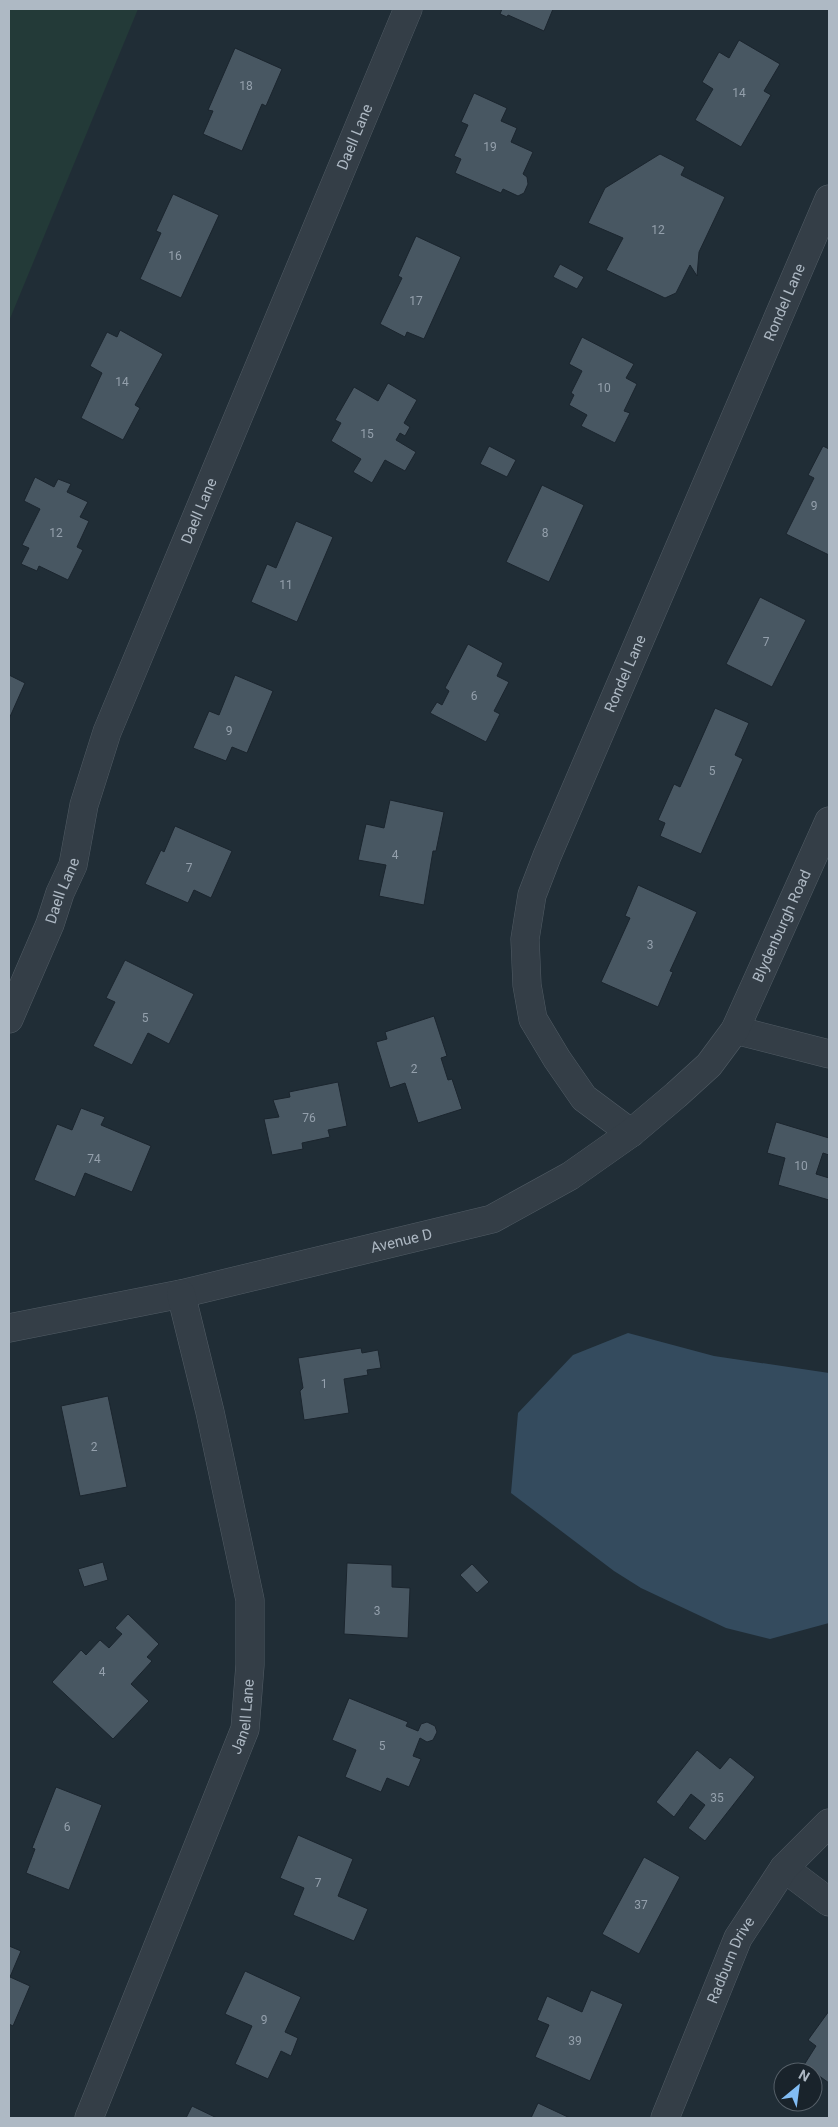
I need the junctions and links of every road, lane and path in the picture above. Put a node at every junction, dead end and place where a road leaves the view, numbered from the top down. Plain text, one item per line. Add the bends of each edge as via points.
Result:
1 (408, 9) edge
2 (829, 199) edge
3 (829, 821) edge
4 (9, 1019) edge
5 (735, 1030) junction
6 (829, 1054) edge
7 (632, 1132) junction
8 (181, 1294) junction
9 (9, 1328) edge
10 (829, 1823) edge
11 (784, 1868) junction
12 (829, 1902) edge
13 (89, 2118) edge
14 (665, 2118) edge

1 - 4 street, Daell Lane via 107,732 84,805 72,865
2 - 7 street, Rondel Lane via 532,895 525,939 533,1019 584,1098
3 - 5 street, Blydenburgh Road
5 - 6 street
5 - 7 street, Avenue D via 709,1065
7 - 8 street, Avenue D via 570,1176 492,1219
8 - 9 street, Avenue D
8 - 13 street, Janell Lane via 250,1600 250,1665 245,1729
10 - 11 street, Radburn Drive
11 - 12 street
11 - 14 street, Radburn Drive via 738,1938

